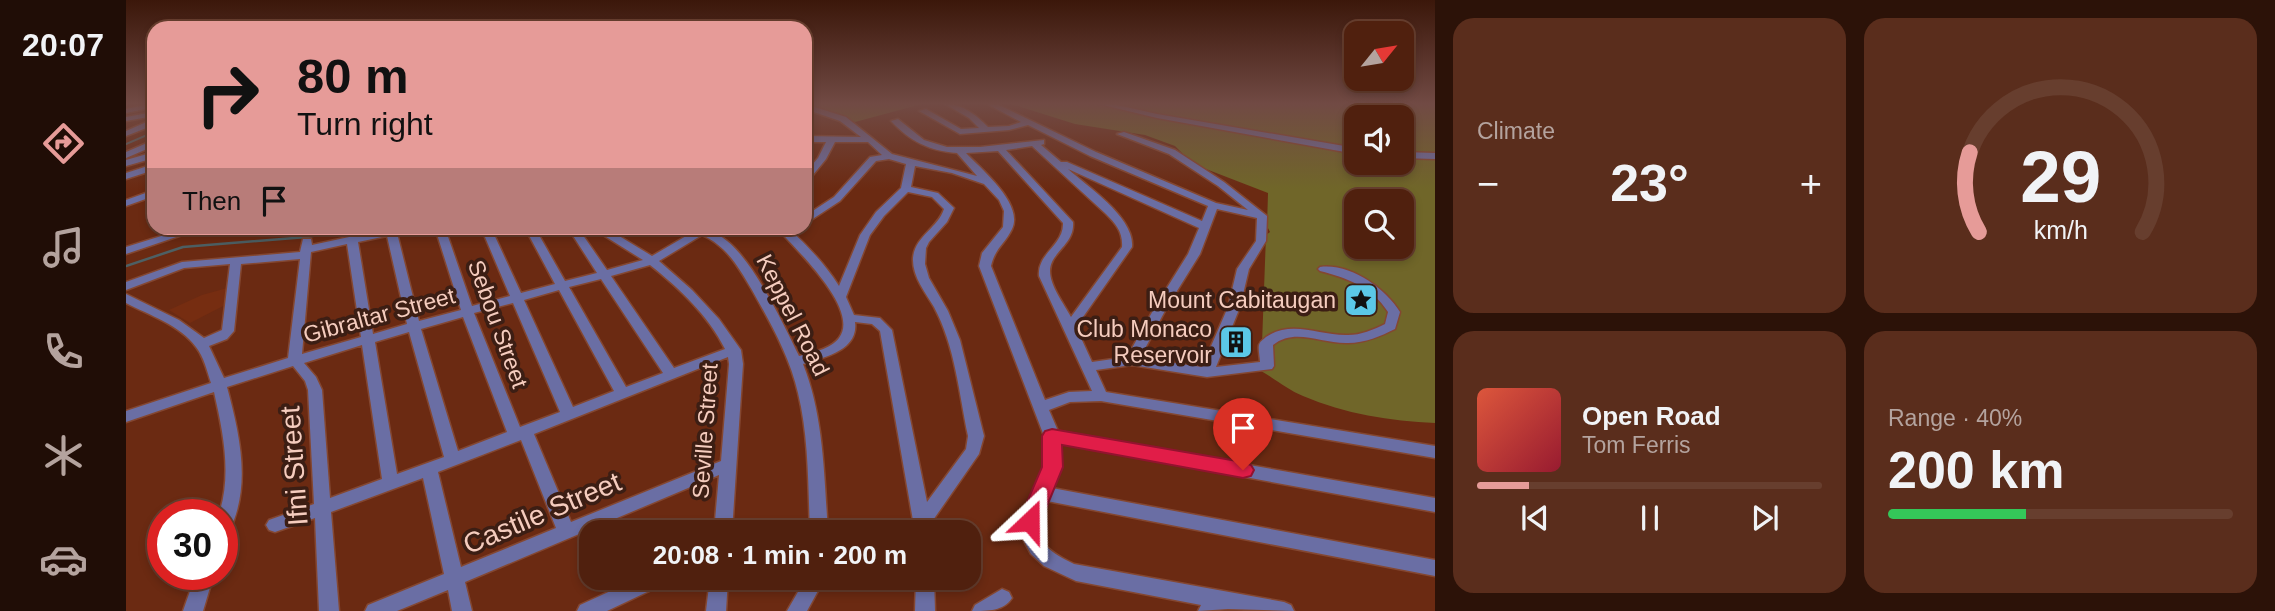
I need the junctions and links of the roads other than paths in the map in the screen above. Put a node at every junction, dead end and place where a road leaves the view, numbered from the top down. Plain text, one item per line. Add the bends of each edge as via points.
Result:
1 (860, 133) edge
2 (908, 133) edge
3 (1050, 133) edge
4 (1248, 133) edge
5 (1121, 134) dead end
6 (832, 139) junction
7 (1062, 139) junction
8 (812, 140) edge
9 (870, 140) junction
10 (1034, 143) junction
11 (147, 146) edge
12 (999, 147) junction
13 (1344, 149) edge
14 (959, 150) junction
15 (126, 155) edge
16 (1414, 155) edge
17 (889, 156) junction
18 (1435, 156) edge
19 (147, 157) edge
20 (1055, 160) junction
21 (126, 163) edge
22 (912, 163) junction
23 (147, 169) edge
24 (812, 171) edge
25 (126, 176) edge
26 (985, 181) junction
27 (906, 189) junction
28 (147, 196) edge
29 (126, 203) edge
30 (1213, 205) junction
31 (1262, 215) junction
32 (812, 216) edge
33 (1204, 226) junction
34 (167, 235) edge
35 (374, 235) edge
36 (392, 235) edge
37 (442, 235) edge
38 (489, 235) edge
39 (534, 235) edge
40 (578, 235) edge
41 (610, 235) edge
42 (694, 235) edge
43 (712, 235) edge
44 (792, 235) edge
45 (352, 240) junction
46 (306, 249) junction
47 (126, 251) edge
48 (236, 261) junction
49 (649, 261) junction
50 (1324, 269) dead end
51 (605, 275) junction
52 (126, 286) edge
53 (561, 287) junction
54 (841, 295) junction
55 (126, 298) edge
56 (516, 300) junction
57 (468, 313) junction
58 (849, 318) junction
59 (1070, 327) junction
60 (414, 328) junction
61 (366, 341) junction
62 (202, 344) junction
63 (734, 350) junction
64 (295, 360) junction
65 (1132, 360) junction
66 (795, 362) junction
67 (1087, 367) junction
68 (1207, 372) junction
69 (671, 374) junction
70 (220, 383) junction
71 (622, 393) junction
72 (1101, 396) junction
73 (1041, 407) junction
74 (569, 415) junction
75 (126, 417) edge
76 (521, 434) junction
77 (1052, 436) junction
78 (1435, 452) edge
79 (453, 460) junction
80 (729, 464) junction
81 (429, 470) junction
82 (391, 484) junction
83 (1042, 494) junction
84 (232, 499) edge
85 (1435, 505) edge
86 (324, 508) junction
87 (724, 520) edge
88 (817, 520) edge
89 (922, 520) edge
90 (927, 520) edge
91 (275, 525) dead end
92 (566, 530) junction
93 (1435, 568) edge
94 (454, 578) junction
95 (200, 590) edge
96 (632, 590) edge
97 (718, 590) edge
98 (809, 590) edge
99 (925, 590) edge
100 (1002, 598) dead end
101 (1226, 600) junction
102 (193, 611) edge
103 (329, 611) edge
104 (375, 611) edge
105 (462, 611) edge
106 (587, 611) edge
107 (716, 611) edge
108 (797, 611) edge
109 (925, 611) edge
110 (982, 611) edge
111 (1208, 611) edge
112 (1284, 611) edge

1 - 9 street
2 - 14 street via 919,142
3 - 7 street
4 - 13 street
5 - 31 street via 1172,152
6 - 8 street
6 - 9 street
6 - 24 street
7 - 10 street
7 - 30 street
9 - 17 street
10 - 12 street
10 - 20 street
11 - 15 street
12 - 14 street
12 - 59 street via 1068,222 1068,234 1044,269
14 - 26 street
16 - 18 street
17 - 22 street
17 - 32 street via 873,159 833,203
19 - 21 street
20 - 33 street
20 - 59 street via 1120,222 1129,240
22 - 26 street
22 - 27 street
23 - 25 street
26 - 73 street via 1003,200 1010,216 1006,231 988,253 987,274
27 - 54 street via 865,235
27 - 90 street via 935,195 949,208 947,217 925,239 919,265 952,336 975,436 974,450
28 - 29 street
30 - 31 street
30 - 33 street
31 - 68 street via 1261,241 1243,269 1234,307
33 - 65 street via 1194,254
34 - 47 street
35 - 45 street
36 - 60 street
37 - 57 street, Sebou Street
38 - 56 street
39 - 53 street
40 - 51 street
41 - 49 street, Seville Street
42 - 49 street, Gibraltar Street
43 - 66 street, Keppel Road via 734,253
44 - 54 street
45 - 46 street
45 - 61 street
46 - 48 street
46 - 64 street
48 - 52 street via 182,265
48 - 62 street via 228,331
49 - 51 street, Gibraltar Street
49 - 63 street, Seville Street via 703,310
50 - 68 street via 1349,275 1380,294 1394,312 1391,326 1371,337 1350,339 1292,332 1275,335 1266,344 1267,366
51 - 53 street, Gibraltar Street
51 - 69 street
53 - 56 street, Gibraltar Street
53 - 71 street
54 - 58 street
55 - 62 street via 186,330
56 - 57 street, Gibraltar Street
56 - 74 street
57 - 60 street, Gibraltar Street
57 - 76 street, Sebou Street
58 - 66 street via 847,338 840,344
58 - 89 street via 879,323 886,330
59 - 67 street
60 - 61 street, Gibraltar Street
60 - 79 street
61 - 64 street, Gibraltar Street
61 - 82 street
62 - 70 street
63 - 69 street
63 - 80 street, Seville Street
64 - 70 street, Gibraltar Street
64 - 86 street, Ifni Street via 315,390
65 - 67 street
65 - 68 street
66 - 88 street, Keppel Road via 810,412
67 - 72 street
69 - 71 street
70 - 75 street, Gibraltar Street
70 - 84 street via 234,468
71 - 74 street
72 - 73 street via 1069,397
72 - 78 street
73 - 77 street
74 - 76 street
76 - 79 street
76 - 92 street, Sebou Street
77 - 83 street via 1052,467
77 - 85 street
79 - 81 street
80 - 87 street, Seville Street
80 - 92 street, Castile Street
81 - 82 street
81 - 94 street
82 - 86 street
83 - 93 street
83 - 101 street via 1029,530 1034,545 1050,562 1092,576
86 - 91 street
86 - 103 street, Ifni Street
92 - 94 street, Castile Street
94 - 104 street, Castile Street
94 - 105 street
95 - 102 street
96 - 106 street
97 - 107 street
98 - 108 street
99 - 109 street
100 - 110 street
101 - 111 street
101 - 112 street

